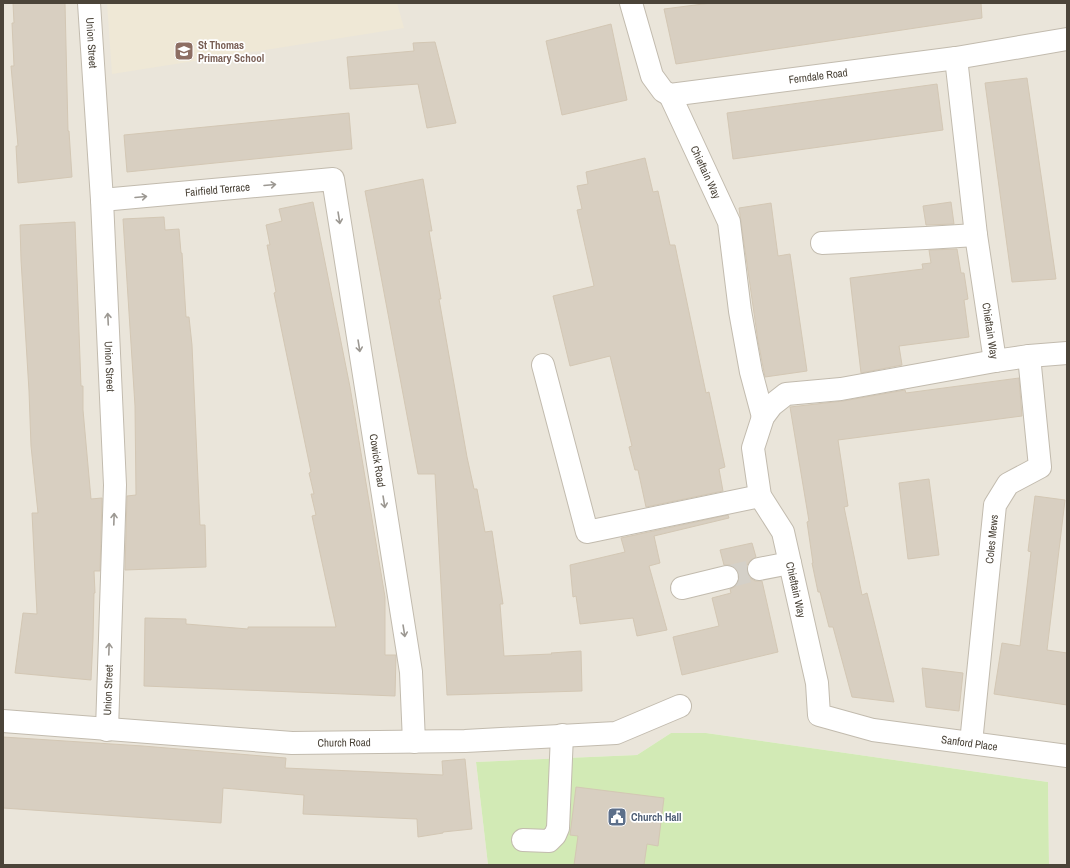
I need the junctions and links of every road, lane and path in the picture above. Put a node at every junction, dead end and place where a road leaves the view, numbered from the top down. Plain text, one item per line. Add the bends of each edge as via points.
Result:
1 (89, 3) edge
2 (631, 3) edge
3 (1067, 40) edge
4 (956, 58) junction
5 (670, 95) junction
6 (333, 179) joint
7 (102, 200) junction
8 (976, 234) junction
9 (822, 243) dead end
10 (1067, 353) edge
11 (1029, 356) junction
12 (995, 361) junction
13 (543, 365) dead end
14 (763, 416) junction
15 (760, 496) junction
16 (790, 563) junction
17 (759, 569) tunnel mouth
18 (727, 577) tunnel mouth
19 (682, 588) dead end
20 (680, 706) dead end
21 (3, 721) edge
22 (106, 730) junction
23 (873, 730) joint
24 (562, 735) junction
25 (414, 742) junction
26 (971, 743) junction
27 (1067, 756) edge
28 (523, 840) dead end

1 - 7 street, Union Street
2 - 5 street via 652,76 663,91
3 - 4 street, Ferndale Road
4 - 5 street, Ferndale Road
4 - 8 street, Chieftain Way
5 - 14 street, Chieftain Way via 729,222 740,311 751,372
7 -> 6 street, Fairfield Terrace
6 -> 25 street, Cowick Road via 411,672
22 -> 7 street, Union Street via 115,485
8 - 9 street
8 - 12 street, Chieftain Way
10 - 11 street
11 - 12 street
11 - 26 street, Coles Mews via 1040,467 1008,484 995,505
12 - 14 street, Chieftain Way via 841,389 786,394
13 - 15 street via 587,532
14 - 15 street, Chieftain Way via 753,448
15 - 16 street, Chieftain Way via 783,532
16 - 17 street
16 - 23 street, Chieftain Way via 817,683 819,715
18 - 19 street
20 - 24 street, Church Road via 616,733
21 - 22 street, Church Road
22 - 25 street, Church Road via 292,743
23 - 26 street, Sanford Place
24 - 25 street, Church Road
24 - 28 street via 558,828 548,841
26 - 27 street, Sanford Place

